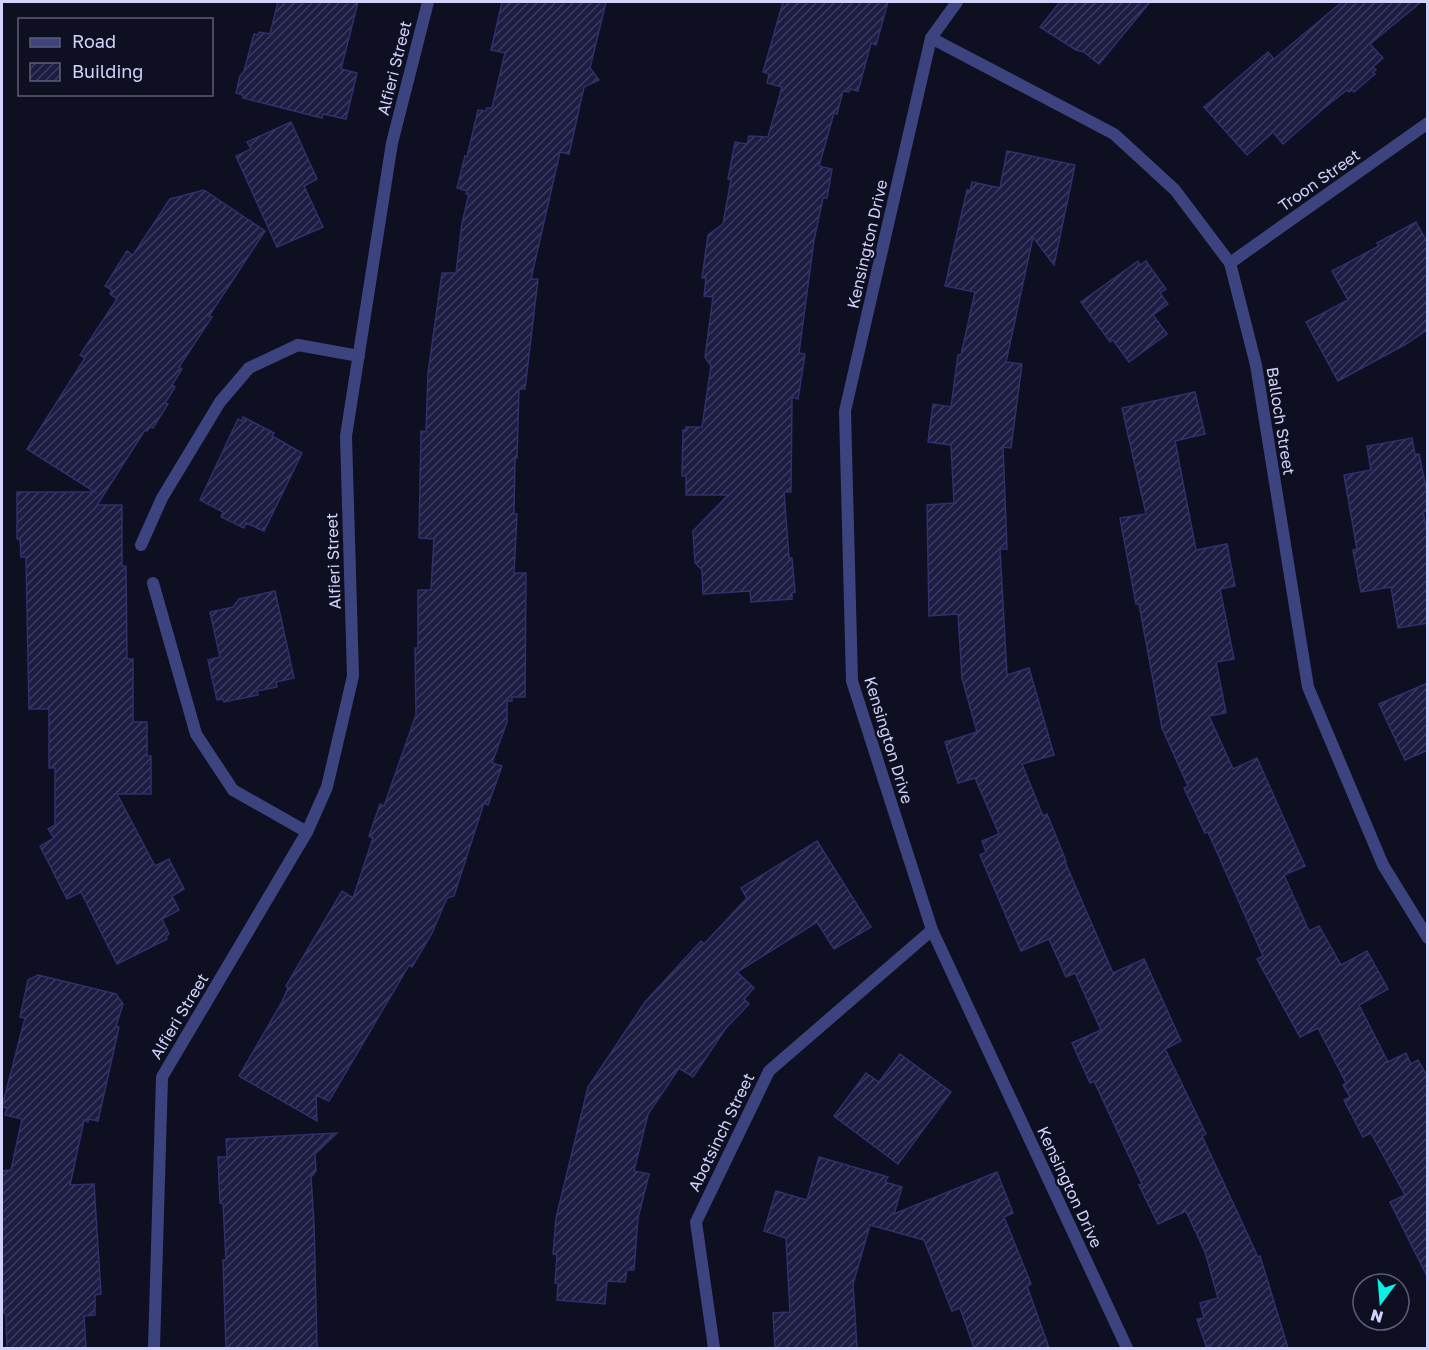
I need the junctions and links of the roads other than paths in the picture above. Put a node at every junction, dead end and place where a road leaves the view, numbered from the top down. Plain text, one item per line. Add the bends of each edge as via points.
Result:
1 (428, 2) edge
2 (957, 2) edge
3 (931, 38) junction
4 (1428, 123) edge
5 (1230, 262) junction
6 (358, 356) junction
7 (141, 545) dead end
8 (153, 583) dead end
9 (307, 832) junction
10 (932, 930) junction
11 (1428, 938) edge
12 (154, 1348) edge
13 (714, 1348) edge
14 (1127, 1348) edge

1 - 6 street, Alfieri Street via 392,143
2 - 3 street, Kensington Drive
3 - 5 street, Balloch Street via 1114,134 1175,190
3 - 10 street, Kensington Drive via 845,411 852,681
4 - 5 street, Troon Street
5 - 11 street, Balloch Street via 1256,365 1308,687 1383,865
6 - 7 street via 298,345 249,368 220,402 162,498
6 - 9 street, Alfieri Street via 346,436 353,676 327,787
8 - 9 street via 196,734 233,790
9 - 12 street, Alfieri Street via 162,1077
10 - 13 street, Abotsinch Street via 769,1071 696,1222
10 - 14 street, Kensington Drive

